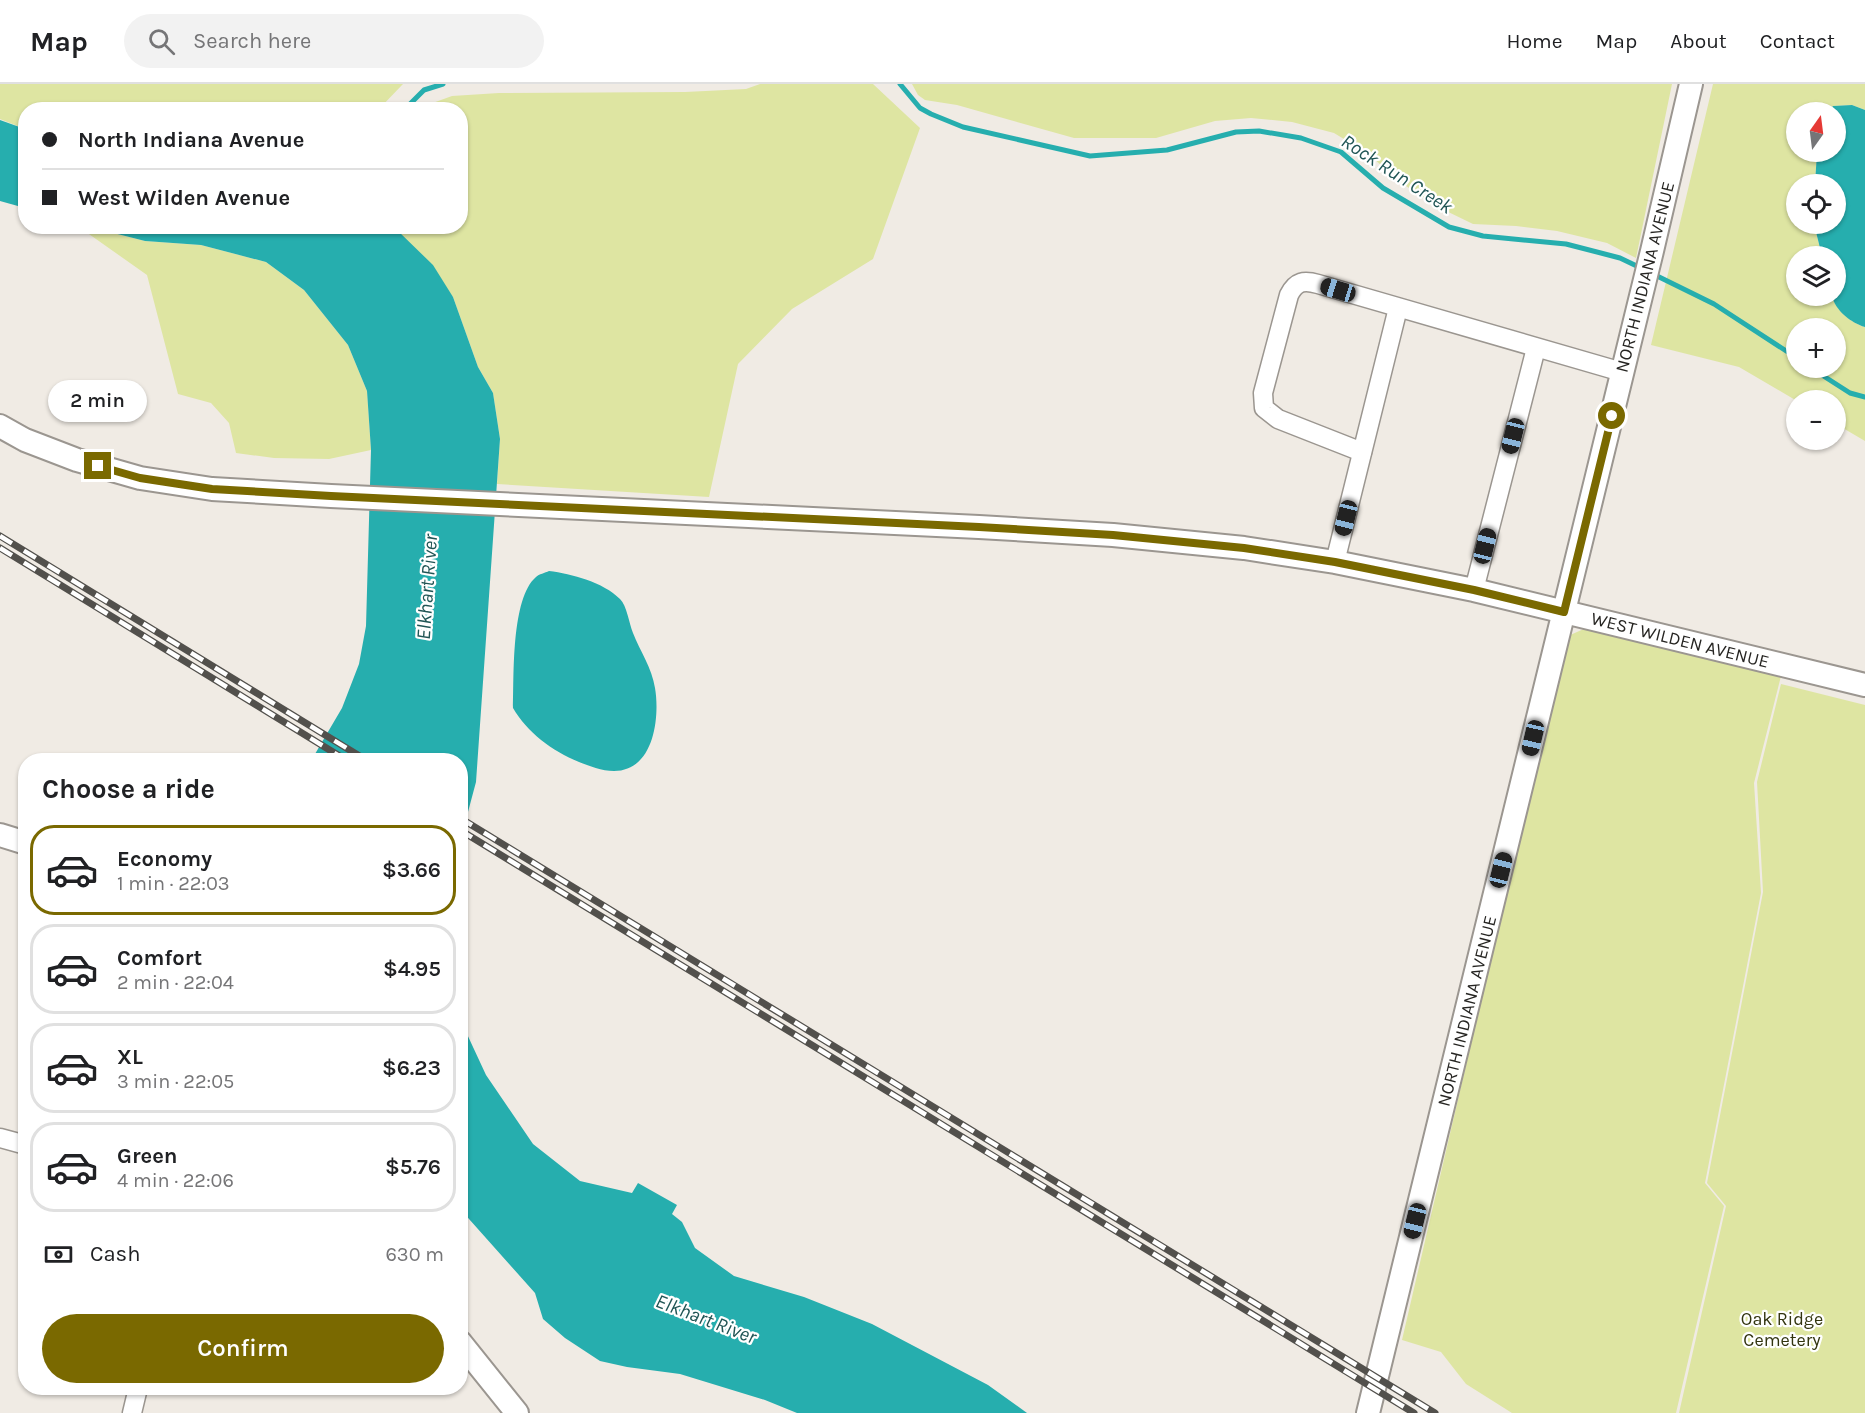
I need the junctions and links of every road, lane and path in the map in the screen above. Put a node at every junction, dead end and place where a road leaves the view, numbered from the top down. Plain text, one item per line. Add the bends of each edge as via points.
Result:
1 (1691, 84) edge
2 (1398, 308) junction
3 (1536, 348) junction
4 (1622, 372) junction
5 (0, 426) edge
6 (1362, 452) junction
7 (1335, 562) junction
8 (1474, 590) junction
9 (1564, 612) junction
10 (1865, 685) edge
11 (0, 835) edge
12 (18, 841) edge
13 (0, 1138) edge
14 (18, 1143) edge
15 (468, 1352) edge
16 (136, 1395) edge
17 (132, 1413) edge
18 (517, 1413) edge
19 (1368, 1413) edge

1 - 4 street, NORTH INDIANA AVENUE
2 - 3 street
2 - 6 street
2 - 6 street via 1299,282 1289,295 1263,393 1264,408 1278,419
3 - 4 street
3 - 8 street
4 - 9 street, NORTH INDIANA AVENUE
5 - 7 street, WEST WILDEN AVENUE via 77,460 140,478 212,489 1113,535
6 - 7 street
7 - 8 street, WEST WILDEN AVENUE
8 - 9 street, WEST WILDEN AVENUE
9 - 10 street, WEST WILDEN AVENUE
9 - 19 street, NORTH INDIANA AVENUE
11 - 12 street
13 - 14 street
15 - 18 street
16 - 17 street

